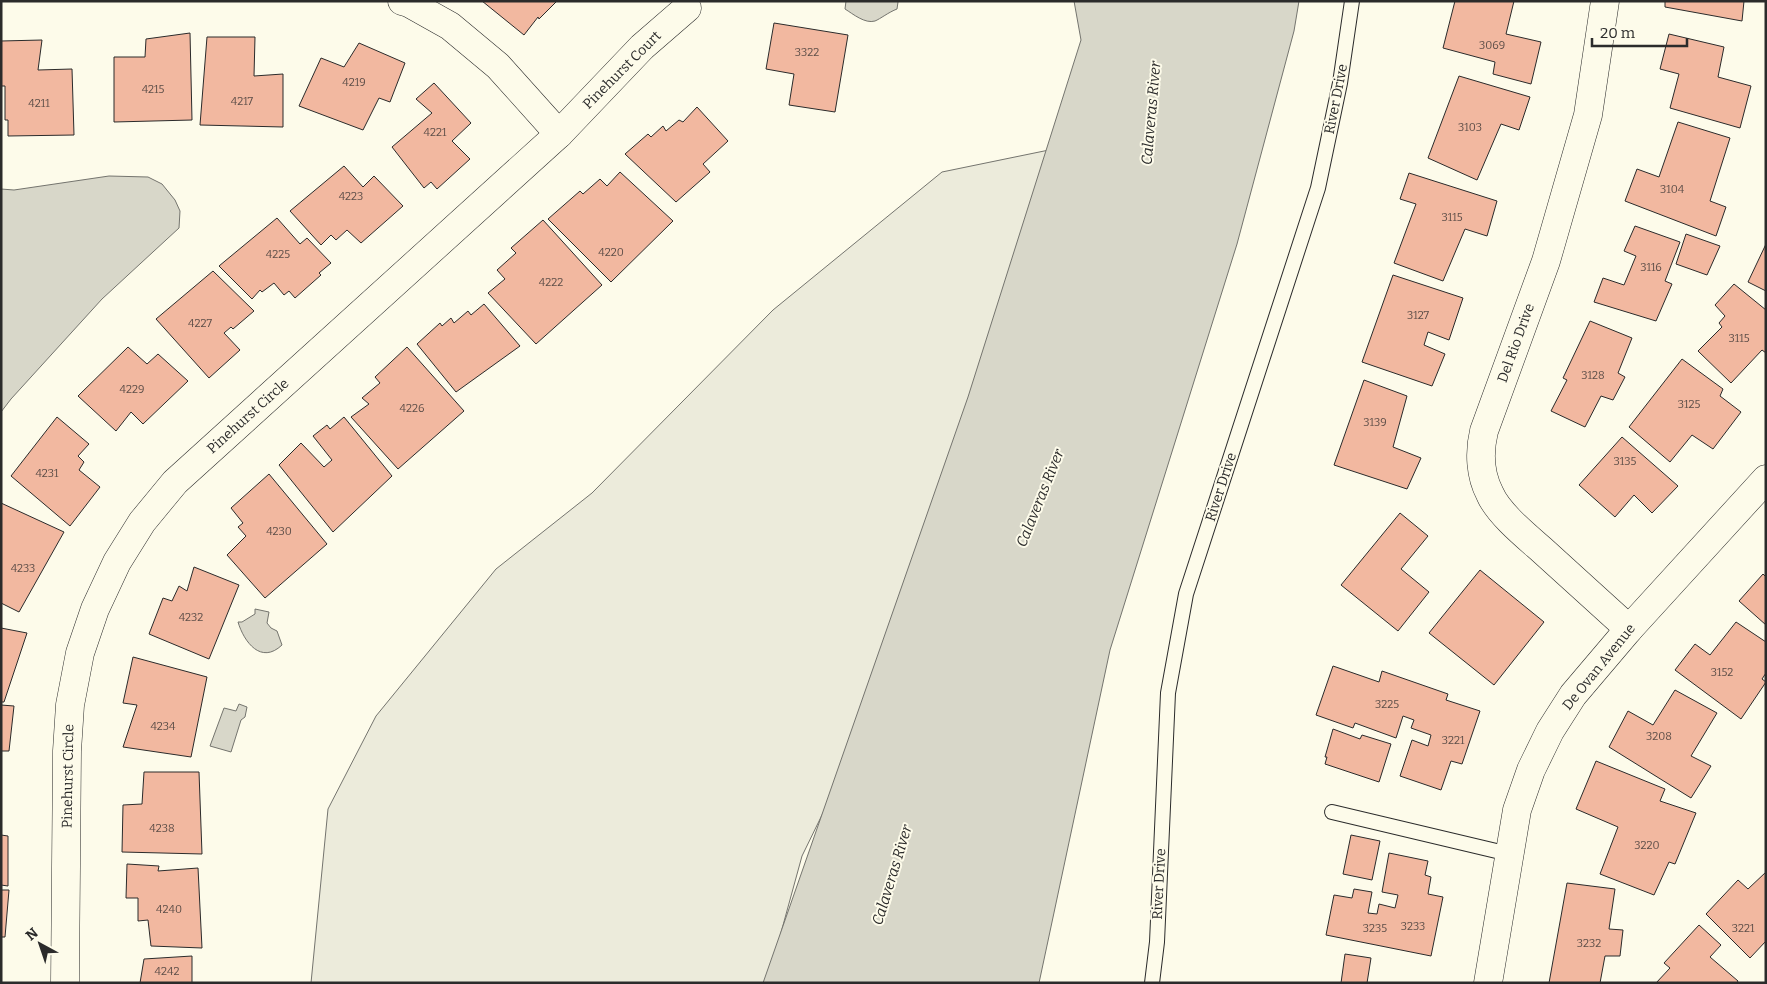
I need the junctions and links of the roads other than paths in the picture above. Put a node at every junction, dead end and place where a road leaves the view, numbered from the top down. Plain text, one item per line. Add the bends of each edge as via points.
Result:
1 (402, 1) edge
2 (1352, 1) edge
3 (1605, 1) edge
4 (687, 8) dead end
5 (559, 134) junction
6 (1766, 479) edge
7 (1629, 629) junction
8 (1332, 812) dead end
9 (1509, 854) junction
10 (65, 983) edge
11 (1152, 983) edge
12 (1488, 983) edge

1 - 5 street via 450,26 498,66
2 - 11 lane, River Drive via 1340,84 1318,188 1186,594 1168,693
3 - 7 street, Del Rio Drive via 1588,115 1546,261 1481,445 1483,475 1495,504
4 - 5 street, Pinehurst Court via 642,47
5 - 10 street, Pinehurst Circle via 175,482 142,522 117,562 95,609 80,653 70,705
6 - 7 street, De Ovan Avenue
7 - 9 street, De Ovan Avenue via 1573,695 1550,731 1517,810
8 - 9 lane
9 - 12 street, De Ovan Avenue

